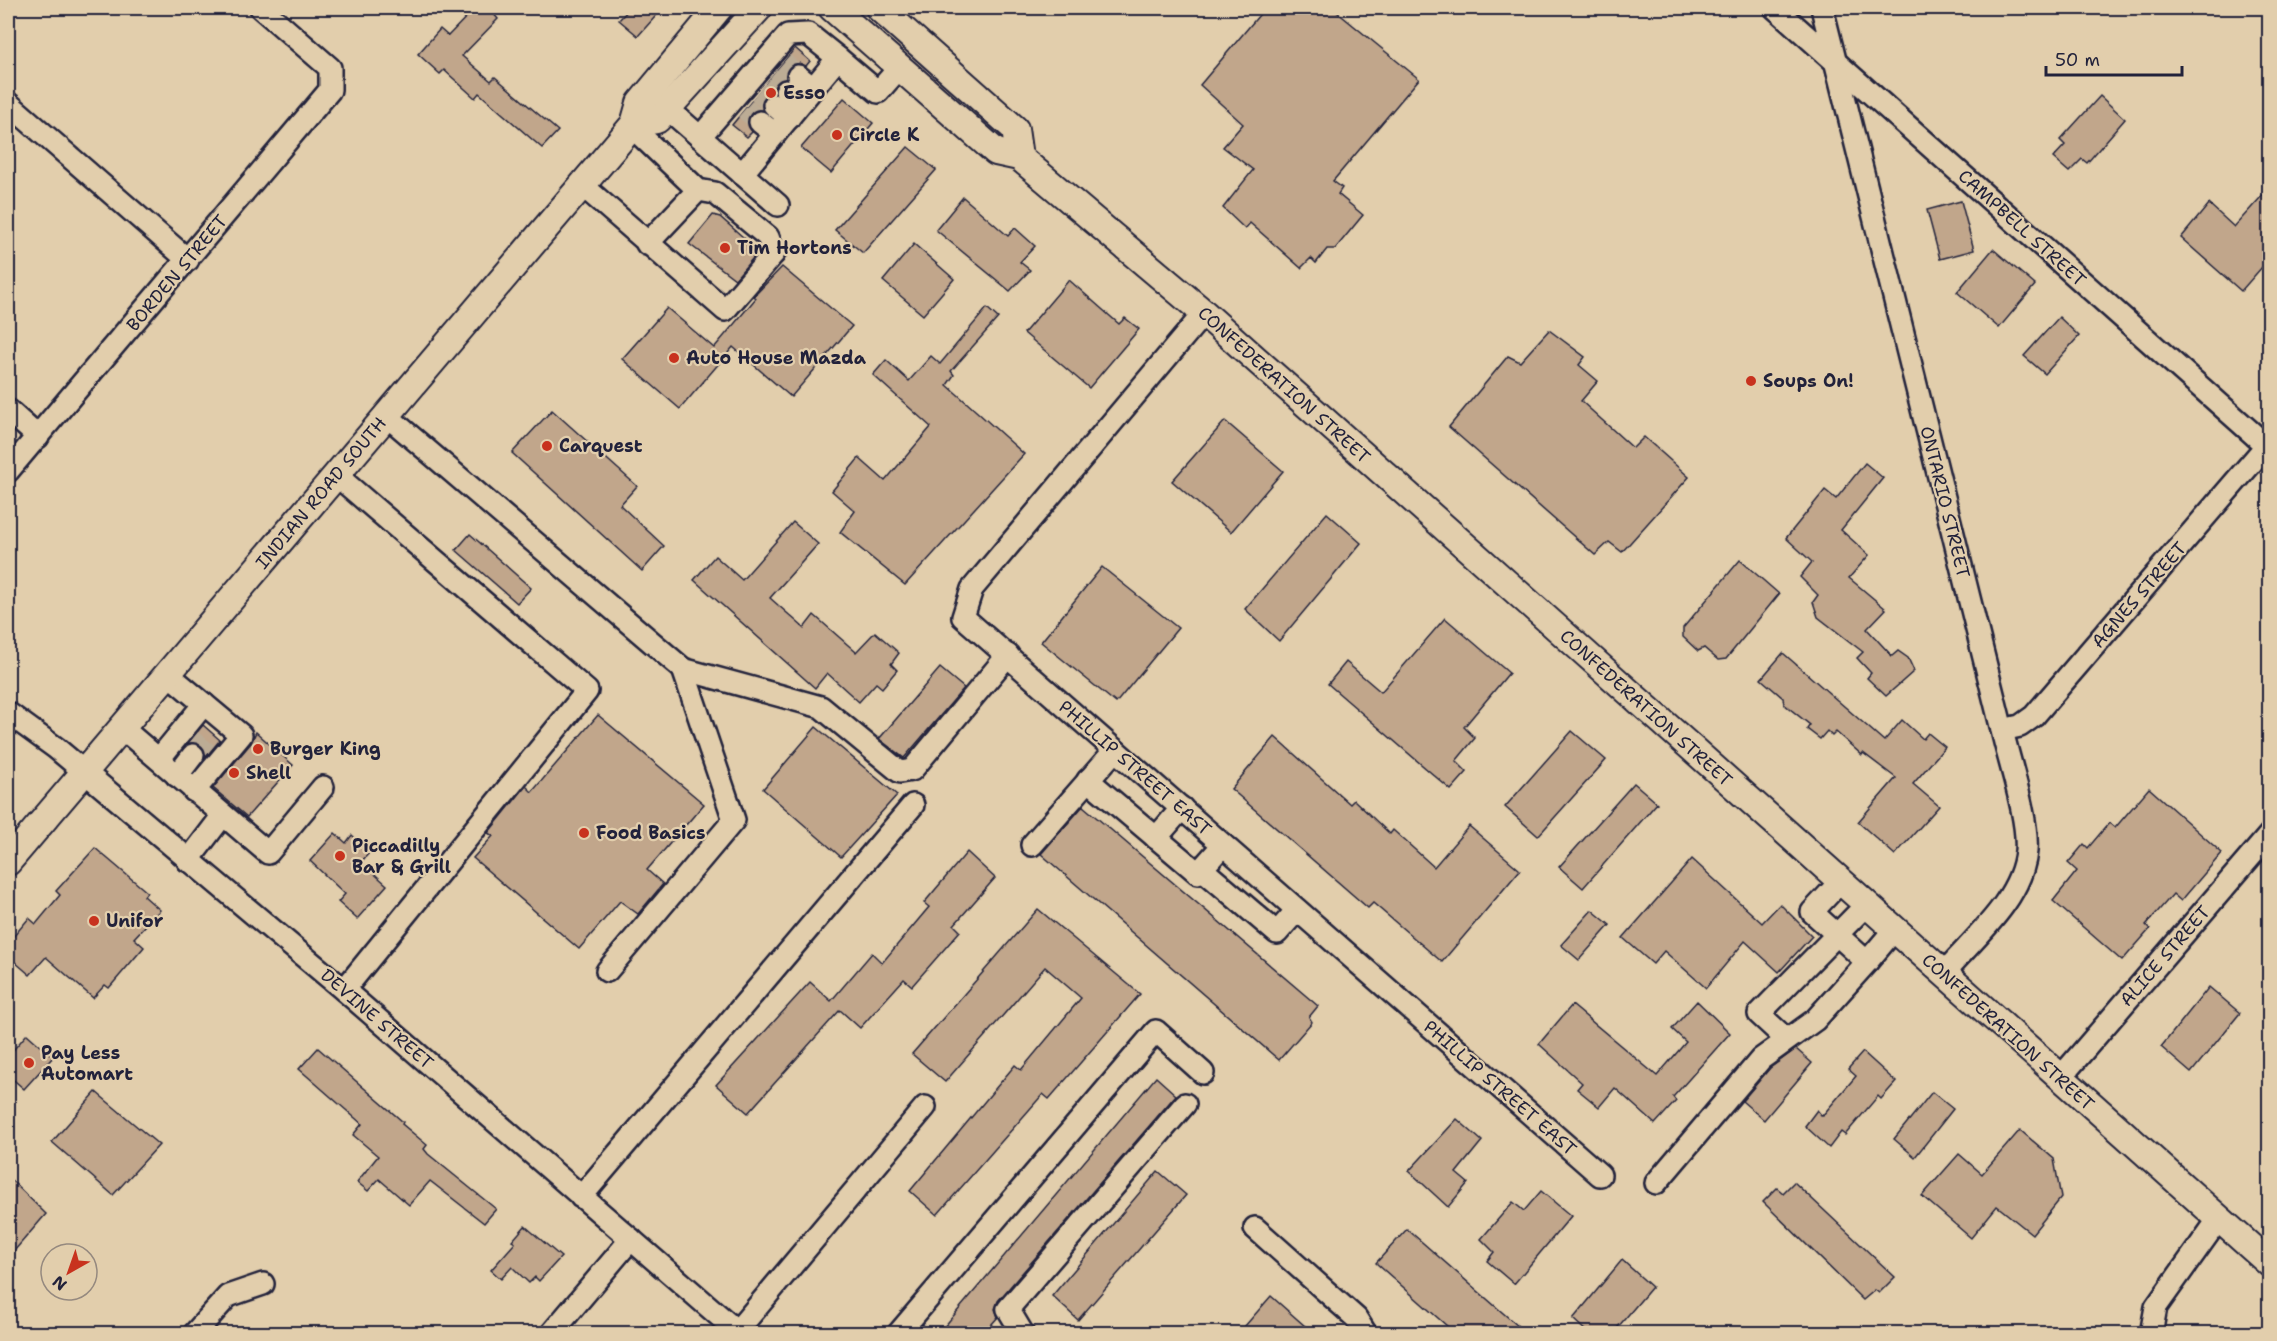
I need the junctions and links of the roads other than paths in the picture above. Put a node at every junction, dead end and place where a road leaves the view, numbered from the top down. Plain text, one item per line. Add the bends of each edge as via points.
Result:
1 (261, 8) edge
2 (719, 8) edge
3 (759, 8) edge
4 (776, 8) edge
5 (879, 8) edge
6 (1775, 8) edge
7 (1822, 8) edge
8 (832, 9) edge
9 (838, 58) junction
10 (1835, 61) junction
11 (900, 67) junction
12 (690, 83) junction
13 (779, 85) junction
14 (8, 103) edge
15 (668, 109) junction
16 (753, 116) junction
17 (633, 126) junction
18 (700, 136) junction
19 (1019, 157) junction
20 (742, 174) junction
21 (582, 185) junction
22 (706, 191) junction
23 (778, 205) dead end
24 (648, 244) junction
25 (188, 260) junction
26 (1204, 313) junction
27 (8, 410) edge
28 (387, 416) junction
29 (38, 437) junction
30 (2268, 448) edge
31 (8, 471) edge
32 (336, 475) junction
33 (1008, 656) junction
34 (682, 669) junction
35 (168, 674) junction
36 (204, 704) junction
37 (8, 713) edge
38 (122, 728) junction
39 (2002, 730) junction
40 (1115, 750) junction
41 (193, 755) tunnel mouth
42 (159, 759) junction
43 (84, 773) junction
44 (177, 776) junction
45 (1088, 780) junction
46 (323, 787) dead end
47 (194, 791) junction
48 (913, 805) dead end
49 (1182, 808) junction
50 (223, 815) junction
51 (2270, 834) edge
52 (1156, 838) junction
53 (1032, 845) dead end
54 (1223, 845) junction
55 (188, 861) junction
56 (8, 862) edge
57 (1202, 869) junction
58 (1840, 882) junction
59 (1866, 905) junction
60 (1297, 910) junction
61 (1894, 930) junction
62 (1838, 935) junction
63 (1868, 962) junction
64 (607, 970) dead end
65 (1943, 974) junction
66 (344, 990) junction
67 (1786, 1039) junction
68 (1203, 1073) dead end
69 (2060, 1078) junction
70 (1185, 1104) dead end
71 (925, 1107) dead end
72 (1600, 1176) dead end
73 (1656, 1183) dead end
74 (580, 1197) junction
75 (2218, 1220) junction
76 (1255, 1228) dead end
77 (631, 1239) junction
78 (2270, 1264) edge
79 (262, 1284) dead end
80 (739, 1333) edge
81 (194, 1334) edge
82 (550, 1334) edge
83 (898, 1334) edge
84 (1023, 1334) edge
85 (1366, 1334) edge
86 (2151, 1334) edge

1 - 25 street, BORDEN STREET via 330,68 330,90
2 - 17 main road, INDIAN ROAD SOUTH via 640,103
3 - 12 main road
4 - 12 main road
5 - 19 main road via 1015,129
6 - 10 street, CAMPBELL STREET
7 - 10 street, ONTARIO STREET
8 - 11 main road, CONFEDERATION STREET
9 - 11 street via 878,92
9 - 13 street
9 - 13 street via 808,34 788,36
10 - 30 street, CAMPBELL STREET
10 - 39 street, ONTARIO STREET
11 - 19 main road, CONFEDERATION STREET via 996,152
12 - 15 main road
13 - 16 street
13 - 16 street
14 - 25 street
15 - 17 main road via 657,120
15 - 18 street
16 - 18 street
16 - 20 street
17 - 21 main road, INDIAN ROAD SOUTH
17 - 22 street
18 - 20 street
19 - 26 main road, CONFEDERATION STREET
20 - 23 street
21 - 24 street
21 - 28 main road, INDIAN ROAD SOUTH
22 - 24 street
22 - 24 street via 774,253 725,310
25 - 29 street, BORDEN STREET
26 - 33 street, PHILLIP STREET EAST via 972,588 963,617
26 - 58 main road, CONFEDERATION STREET
27 - 29 street
28 - 32 main road, INDIAN ROAD SOUTH
28 - 34 street
29 - 31 street, BORDEN STREET
30 - 39 street, AGNES STREET via 2034,716 2020,726
32 - 35 main road, INDIAN ROAD SOUTH
32 - 66 street via 587,690
33 - 34 street via 912,770 900,772 821,706
33 - 40 street, PHILLIP STREET EAST
34 - 64 street via 734,820
35 - 36 street
35 - 38 main road, INDIAN ROAD SOUTH
36 - 42 street
36 - 47 street via 216,726 241,735
37 - 43 street, DEVINE STREET
38 - 42 street
38 - 43 main road, INDIAN ROAD SOUTH
39 - 65 street, ONTARIO STREET via 2024,825 2025,859 2019,880 2008,897
40 - 45 street
40 - 49 street, PHILLIP STREET EAST
41 - 44 street
42 - 44 street
43 - 55 street, DEVINE STREET
43 - 56 main road, INDIAN ROAD SOUTH
44 - 47 street
45 - 52 street
45 - 53 street
46 - 50 street via 268,853
47 - 50 street
48 - 74 street
49 - 52 street
49 - 54 street, PHILLIP STREET EAST
50 - 55 street
51 - 69 street, ALICE STREET
52 - 57 street via 1198,873
54 - 57 street
54 - 60 street, PHILLIP STREET EAST
55 - 66 street, DEVINE STREET
57 - 60 street via 1277,933
58 - 59 main road, CONFEDERATION STREET
58 - 62 street via 1812,912
59 - 61 main road, CONFEDERATION STREET
59 - 62 street
60 - 72 street, PHILLIP STREET EAST
61 - 63 street
61 - 65 main road, CONFEDERATION STREET
62 - 63 street
62 - 67 street via 1759,1014
63 - 67 street via 1815,1020
65 - 69 main road, CONFEDERATION STREET
66 - 74 street, DEVINE STREET
67 - 73 street via 1761,1059
68 - 83 street via 1156,1031
69 - 75 main road, CONFEDERATION STREET
70 - 84 street via 1008,1309
71 - 80 street
74 - 77 street, DEVINE STREET
75 - 78 main road, CONFEDERATION STREET
75 - 86 street via 2156,1307
76 - 85 street via 1356,1318
77 - 80 street, DEVINE STREET
77 - 82 street
79 - 81 street via 228,1296

